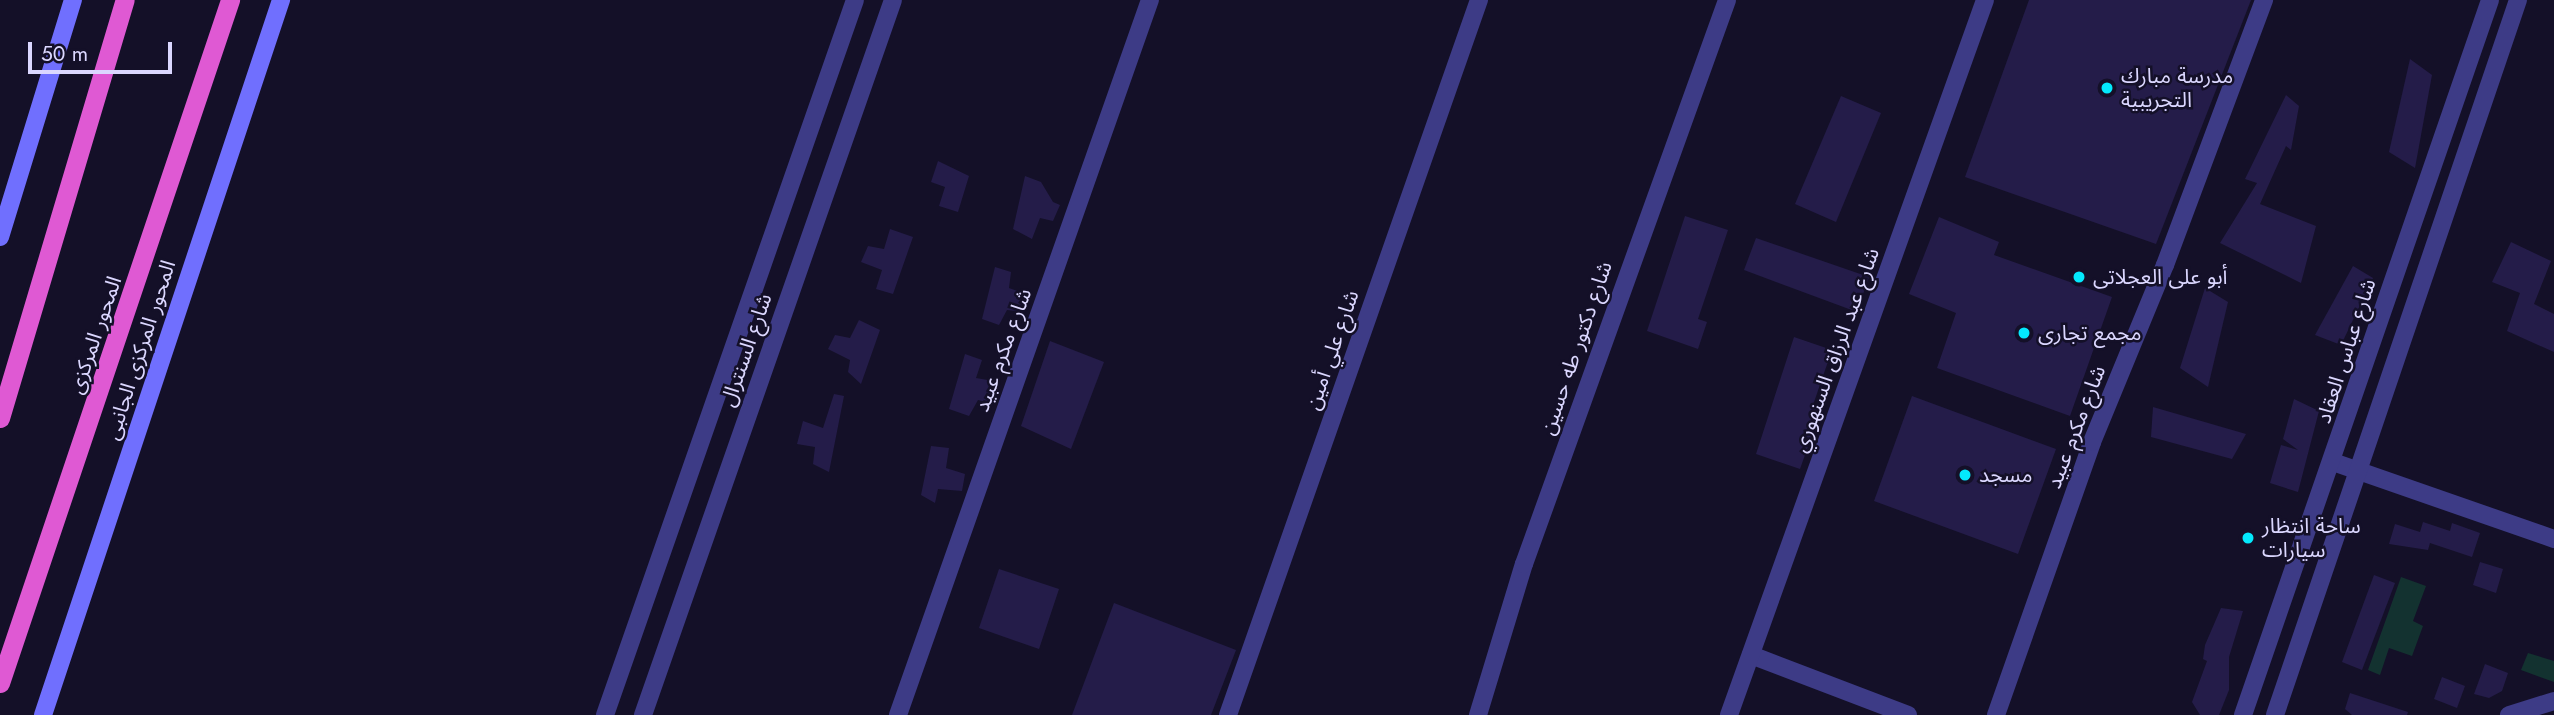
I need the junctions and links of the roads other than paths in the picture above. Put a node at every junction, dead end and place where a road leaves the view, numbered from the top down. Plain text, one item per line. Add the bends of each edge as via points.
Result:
1 (73, 0) edge
2 (125, 0) edge
3 (230, 0) edge
4 (281, 0) edge
5 (855, 0) edge
6 (893, 0) edge
7 (1150, 0) edge
8 (1479, 0) edge
9 (1727, 0) edge
10 (1985, 0) edge
11 (2264, 0) edge
12 (2490, 0) edge
13 (2518, 0) edge
14 (0, 237) edge
15 (0, 418) edge
16 (2333, 462) junction
17 (2358, 471) junction
18 (2554, 539) edge
19 (1751, 655) junction
20 (0, 683) edge
21 (2554, 701) edge
22 (43, 715) edge
23 (606, 715) edge
24 (643, 715) edge
25 (898, 715) edge
26 (1228, 715) edge
27 (1478, 715) edge
28 (1729, 715) edge
29 (1908, 715) edge
30 (1996, 715) edge
31 (2243, 715) edge
32 (2275, 715) edge
33 (2509, 715) edge

1 - 14 main road
2 - 15 highway
3 - 20 highway, المحور المركزى
4 - 22 main road, المحور المركزى الجانبى
5 - 23 street, شارع السنترال
6 - 24 street, شارع السنترال
7 - 25 street, شارع مكرم عبيد
8 - 26 street, شارع علي أمين
9 - 27 street, شارع دكتور طه حسين via 1524,564
10 - 19 street, شارع عبد الرزاق السنهوري
11 - 30 street, شارع مكرم عبيد via 2165,265 2092,442
12 - 16 street, شارع عباس العقاد
13 - 17 street
16 - 17 street
16 - 31 street, شارع عباس العقاد
17 - 18 street
17 - 32 street
19 - 28 street, شارع عبد الرزاق السنهوري
19 - 29 street
21 - 33 street

